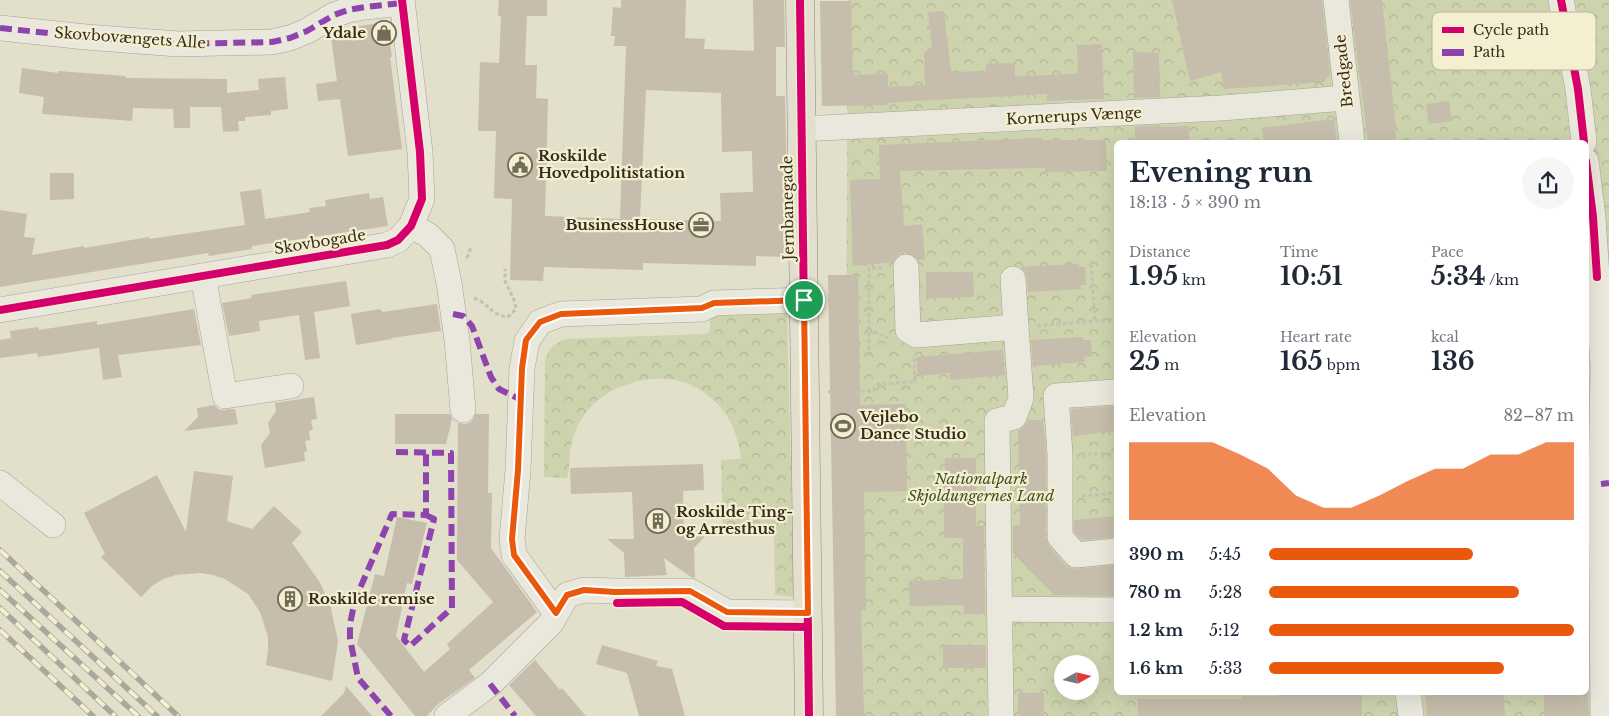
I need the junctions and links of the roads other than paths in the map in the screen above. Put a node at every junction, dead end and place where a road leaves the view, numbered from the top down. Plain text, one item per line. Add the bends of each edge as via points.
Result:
1 (800, 0) edge
2 (1336, 0) edge
3 (402, 2) edge
4 (0, 28) edge
5 (1574, 70) edge
6 (1346, 98) junction
7 (801, 129) junction
8 (1352, 140) edge
9 (1584, 140) edge
10 (1589, 184) edge
11 (411, 226) junction
12 (906, 267) road end
13 (203, 276) junction
14 (1013, 280) dead end
15 (804, 300) junction
16 (0, 310) edge
17 (1016, 327) junction
18 (291, 386) dead end
19 (1114, 392) edge
20 (1056, 396) junction
21 (1021, 398) junction
22 (462, 410) dead end
23 (0, 483) edge
24 (1599, 484) edge
25 (53, 525) dead end
26 (1114, 552) edge
27 (1000, 609) junction
28 (1114, 610) edge
29 (556, 613) junction
30 (808, 613) junction
31 (1408, 695) edge
32 (447, 716) edge
33 (809, 716) edge
34 (1001, 716) edge
35 (1411, 716) edge
36 (1602, 716) edge

1 - 7 main road, Jernbanegade
2 - 6 street, Bredgade
3 - 4 street, Skovbovængets Alle via 348,10 307,31 272,42 178,44
3 - 11 street, Skovbogade via 422,174 422,199
5 - 9 street
6 - 7 street, Kornerups Vænge via 1221,108
6 - 8 street, Bredgade
7 - 15 main road, Jernbanegade
10 - 24 street via 1603,366
11 - 13 street, Skovbogade via 398,240 386,245
11 - 22 street via 428,235 442,249 457,340
12 - 17 street via 908,330 913,333
13 - 16 street, Skovbogade
13 - 18 street via 226,396
14 - 17 street
15 - 29 street via 561,314 540,322 526,340 522,368 512,539 514,555
15 - 30 main road, Jernbanegade
17 - 21 street
19 - 20 street
20 - 21 street
20 - 26 street via 1060,537 1076,554
21 - 27 street via 1014,417 997,422
23 - 25 street
24 - 36 street
27 - 28 street
27 - 34 street
29 - 30 street via 567,595 584,590 690,591 727,612
29 - 32 street via 551,623 490,684
30 - 33 main road, Jernbanegade
31 - 35 street

